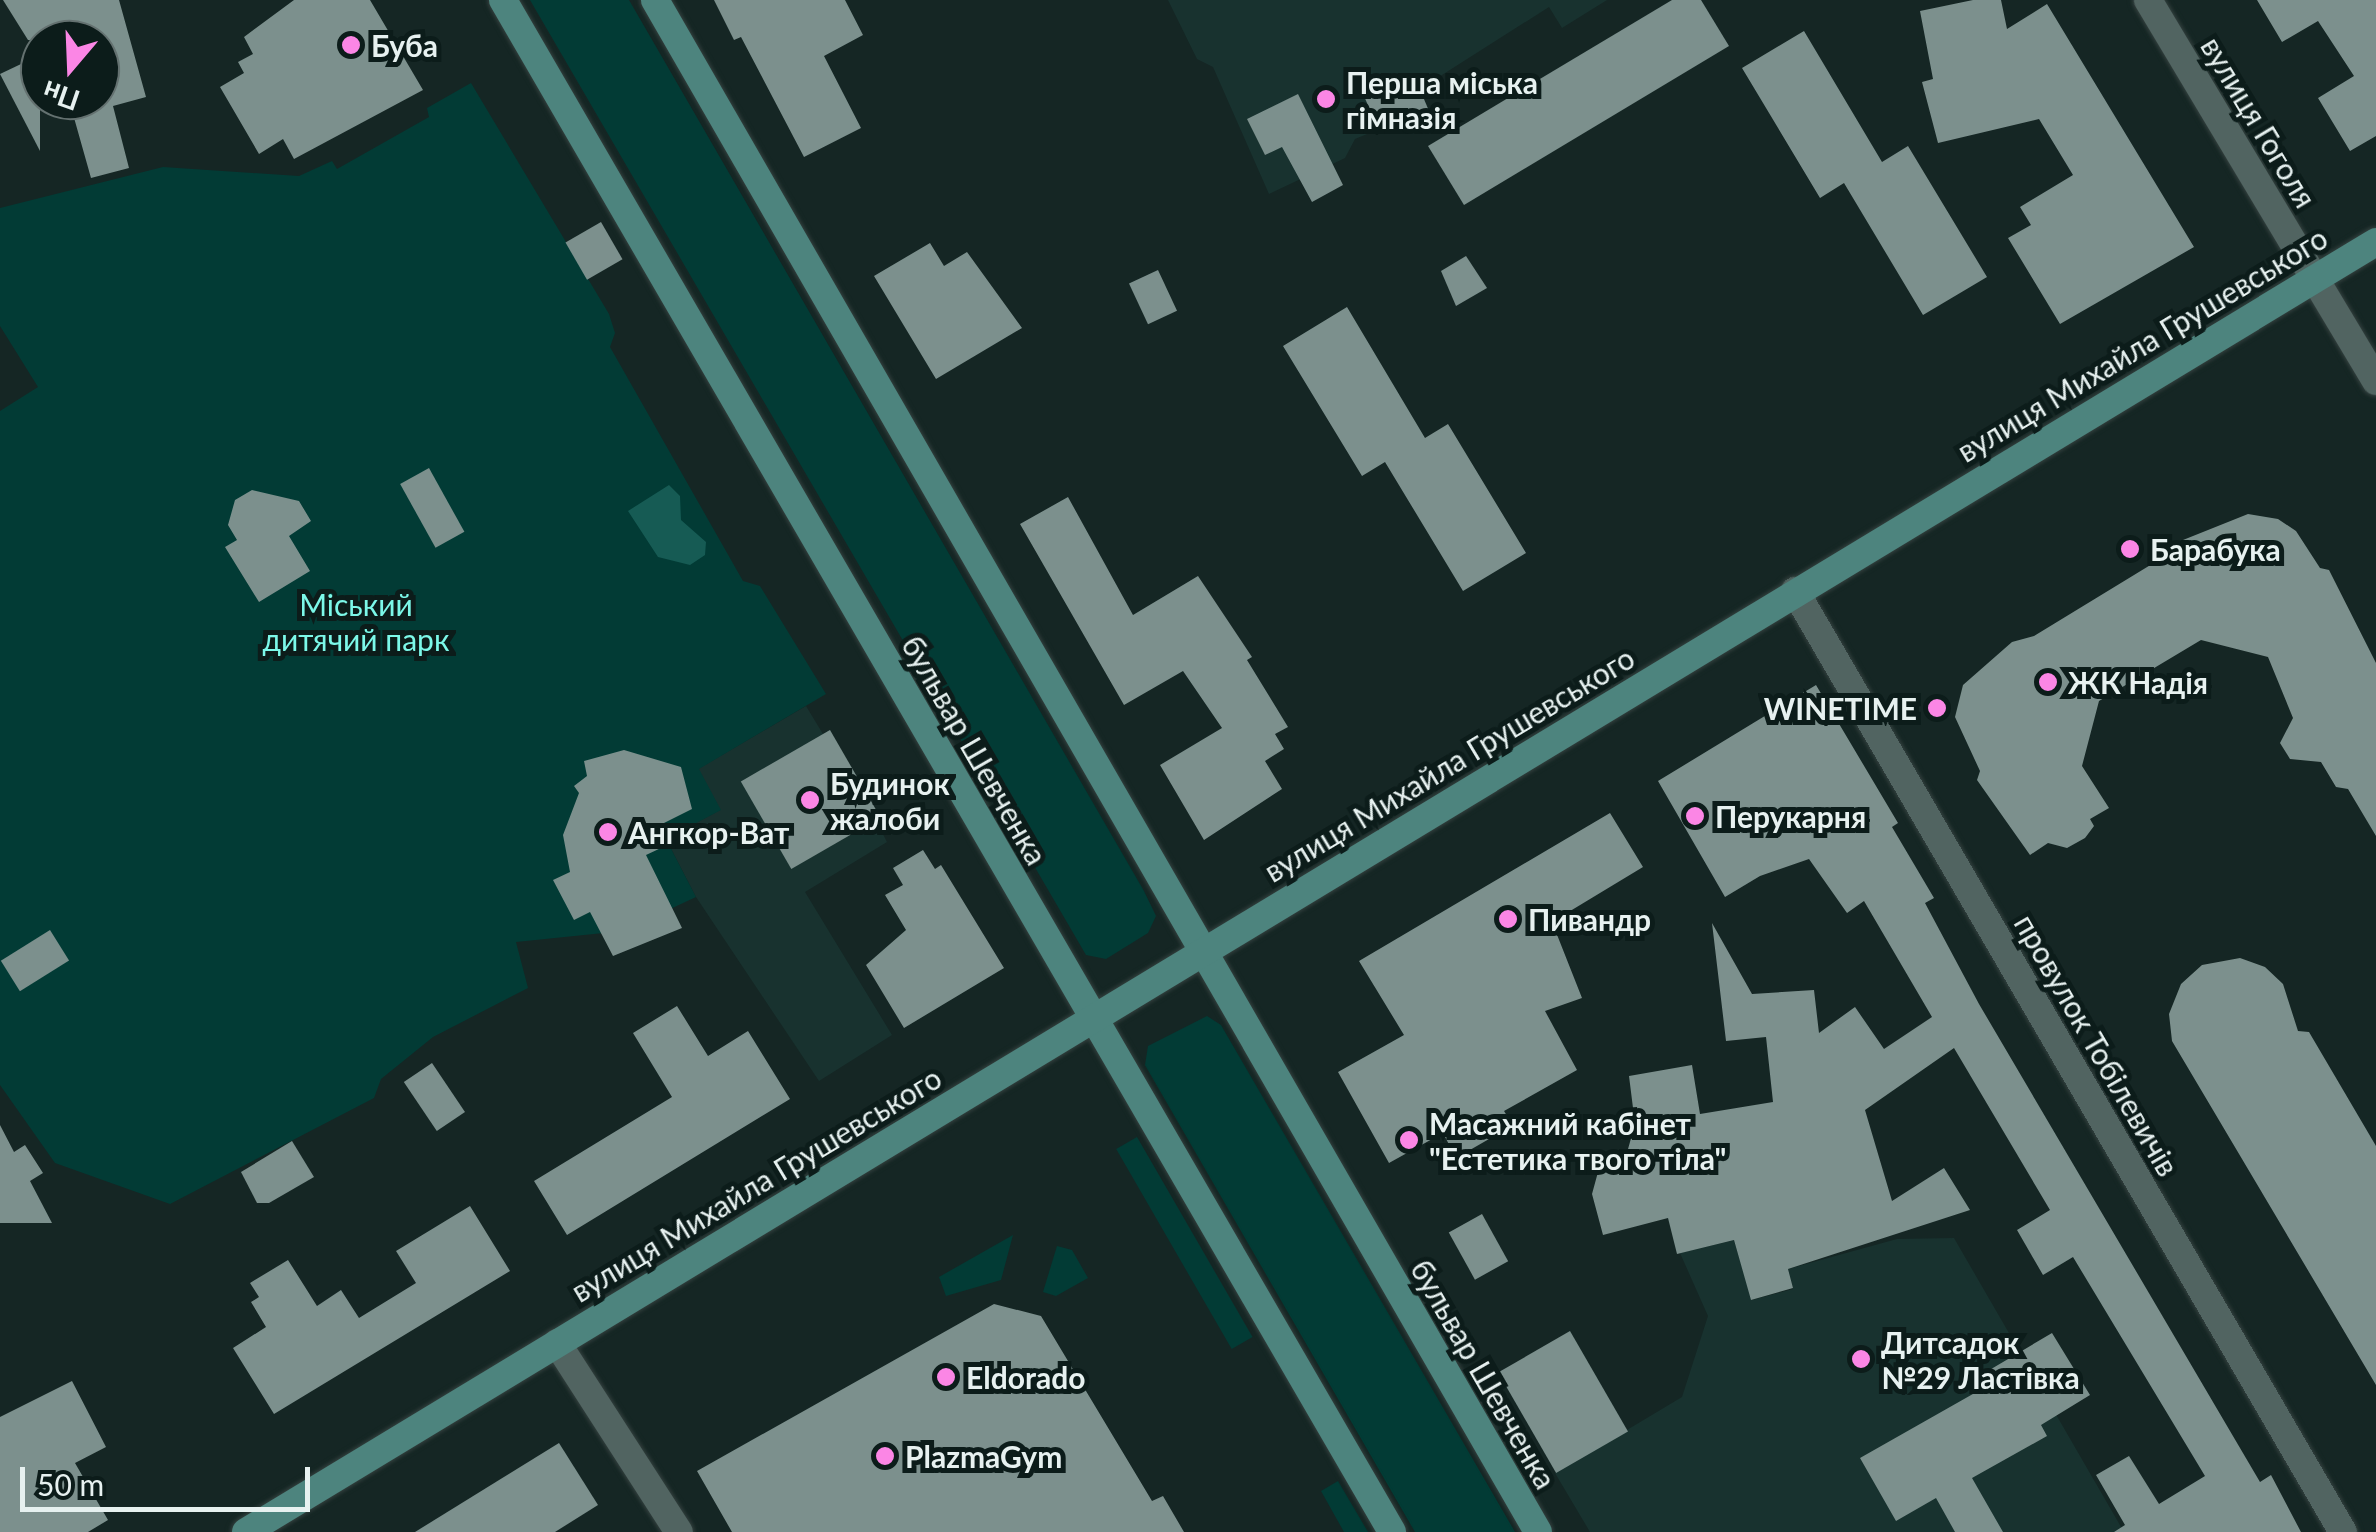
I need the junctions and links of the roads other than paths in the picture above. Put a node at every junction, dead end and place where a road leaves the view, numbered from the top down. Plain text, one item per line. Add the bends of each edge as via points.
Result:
1 (503, 0) edge
2 (655, 0) edge
3 (2148, 0) edge
4 (2376, 242) edge
5 (2315, 280) junction
6 (2376, 380) edge
7 (1795, 591) junction
8 (1206, 949) junction
9 (1093, 1017) junction
10 (557, 1343) junction
11 (246, 1532) edge
12 (679, 1532) edge
13 (1392, 1532) edge
14 (1538, 1532) edge
15 (2343, 1532) edge

1 - 9 main road, бульвар Шевченка
2 - 8 main road, бульвар Шевченка
3 - 5 street, вулиця Гоголя
4 - 5 main road, вулиця Михайла Грушевського
5 - 6 street, вулиця Гоголя
5 - 7 main road, вулиця Михайла Грушевського
7 - 8 main road, вулиця Михайла Грушевського
7 - 15 street, провулок Тобілевичів
8 - 9 main road, вулиця Михайла Грушевського
8 - 14 main road, бульвар Шевченка
9 - 10 main road, вулиця Михайла Грушевського
9 - 13 main road, бульвар Шевченка
10 - 11 main road, вулиця Михайла Грушевського
10 - 12 street, вулиця Михайла Грушевського

